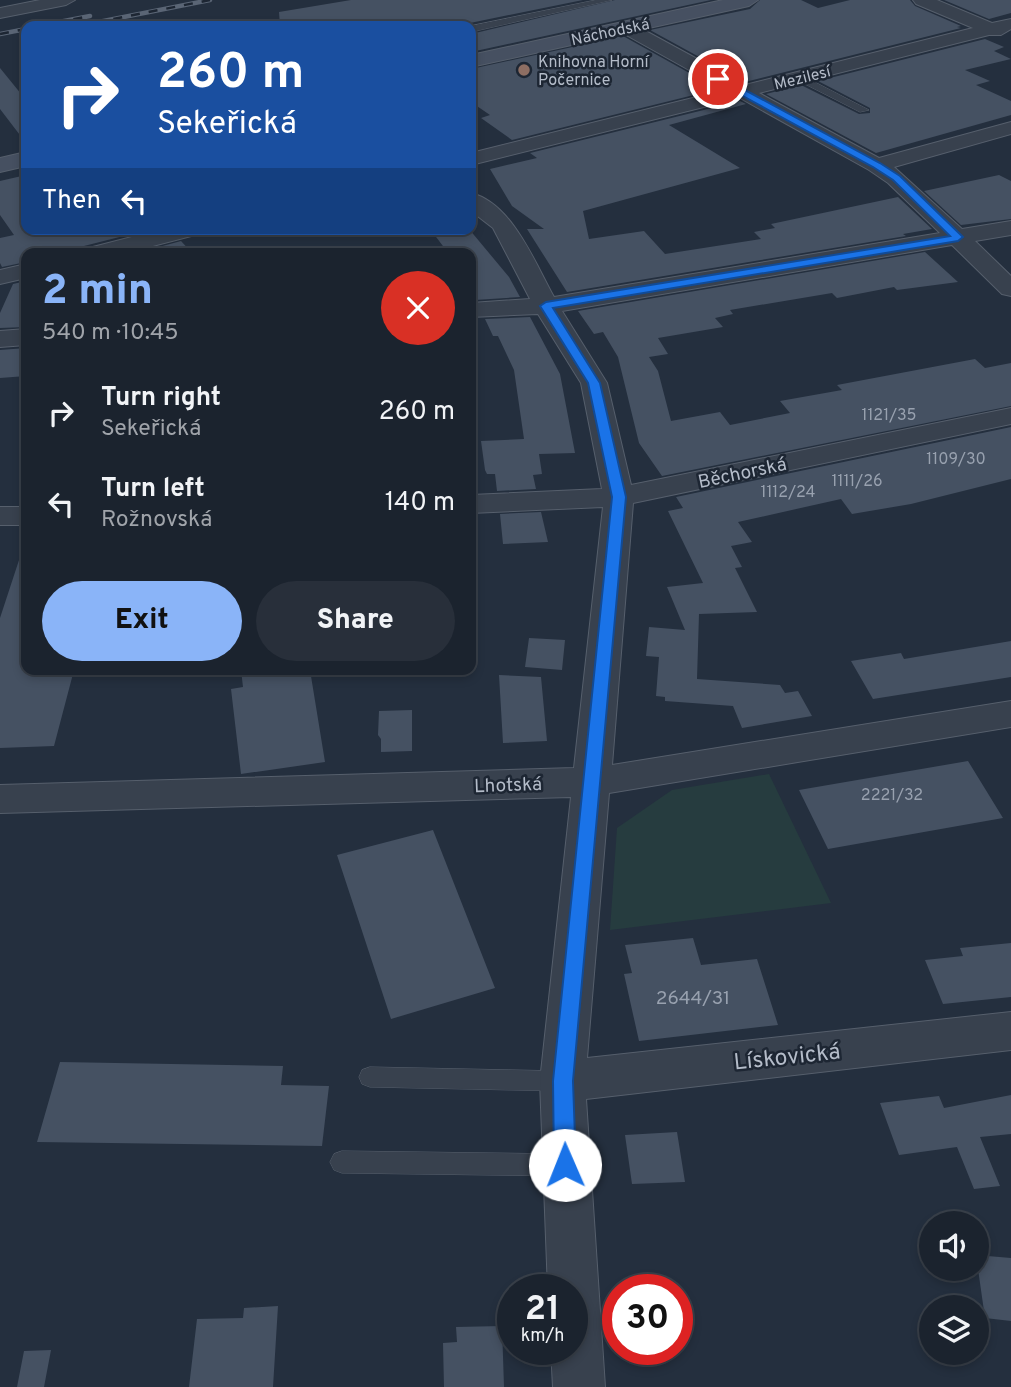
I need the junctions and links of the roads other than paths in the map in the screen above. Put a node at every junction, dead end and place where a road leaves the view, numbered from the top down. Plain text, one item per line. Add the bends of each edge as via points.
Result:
1 (66, 0) edge
2 (608, 0) edge
3 (922, 0) edge
4 (734, 1) edge
5 (0, 13) edge
6 (1011, 24) edge
7 (625, 27) junction
8 (476, 28) edge
9 (990, 29) junction
10 (1011, 38) edge
11 (476, 60) edge
12 (800, 78) junction
13 (741, 92) junction
14 (864, 110) dead end
15 (1011, 128) edge
16 (476, 158) edge
17 (21, 160) edge
18 (0, 165) edge
19 (877, 165) junction
20 (476, 204) edge
21 (1011, 228) edge
22 (167, 235) edge
23 (958, 237) junction
24 (117, 248) edge
25 (21, 272) edge
26 (0, 277) edge
27 (1011, 289) edge
28 (546, 306) junction
29 (476, 310) edge
30 (21, 337) edge
31 (0, 339) edge
32 (1011, 416) edge
33 (619, 497) junction
34 (476, 504) edge
35 (0, 516) edge
36 (21, 516) edge
37 (1011, 714) edge
38 (592, 782) junction
39 (0, 799) edge
40 (1011, 1031) edge
41 (370, 1077) dead end
42 (563, 1081) junction
43 (342, 1162) dead end
44 (565, 1165) junction
45 (579, 1387) edge

1 - 5 street
2 - 8 lane
3 - 9 street
4 - 7 main road, Náchodská
6 - 9 street, Mezilesí
7 - 11 main road, Náchodská
7 - 13 street
9 - 10 street
9 - 12 street, Mezilesí
12 - 13 street, Mezilesí
12 - 14 lane
13 - 16 street, Mezilesí
13 - 19 street
15 - 19 street
17 - 18 main road
19 - 23 street
20 - 28 street via 502,224
21 - 23 street
22 - 24 street
23 - 27 street
23 - 28 street
25 - 26 street
28 - 29 street
28 - 33 street via 594,383
30 - 31 street
32 - 33 street, Běchorská
33 - 34 street, Běchorská
33 - 38 street
35 - 36 street
37 - 38 street, Lhotská
38 - 39 street, Lhotská
38 - 42 street
40 - 42 street, Lískovická
41 - 42 lane
42 - 44 street
43 - 44 lane
44 - 45 street

